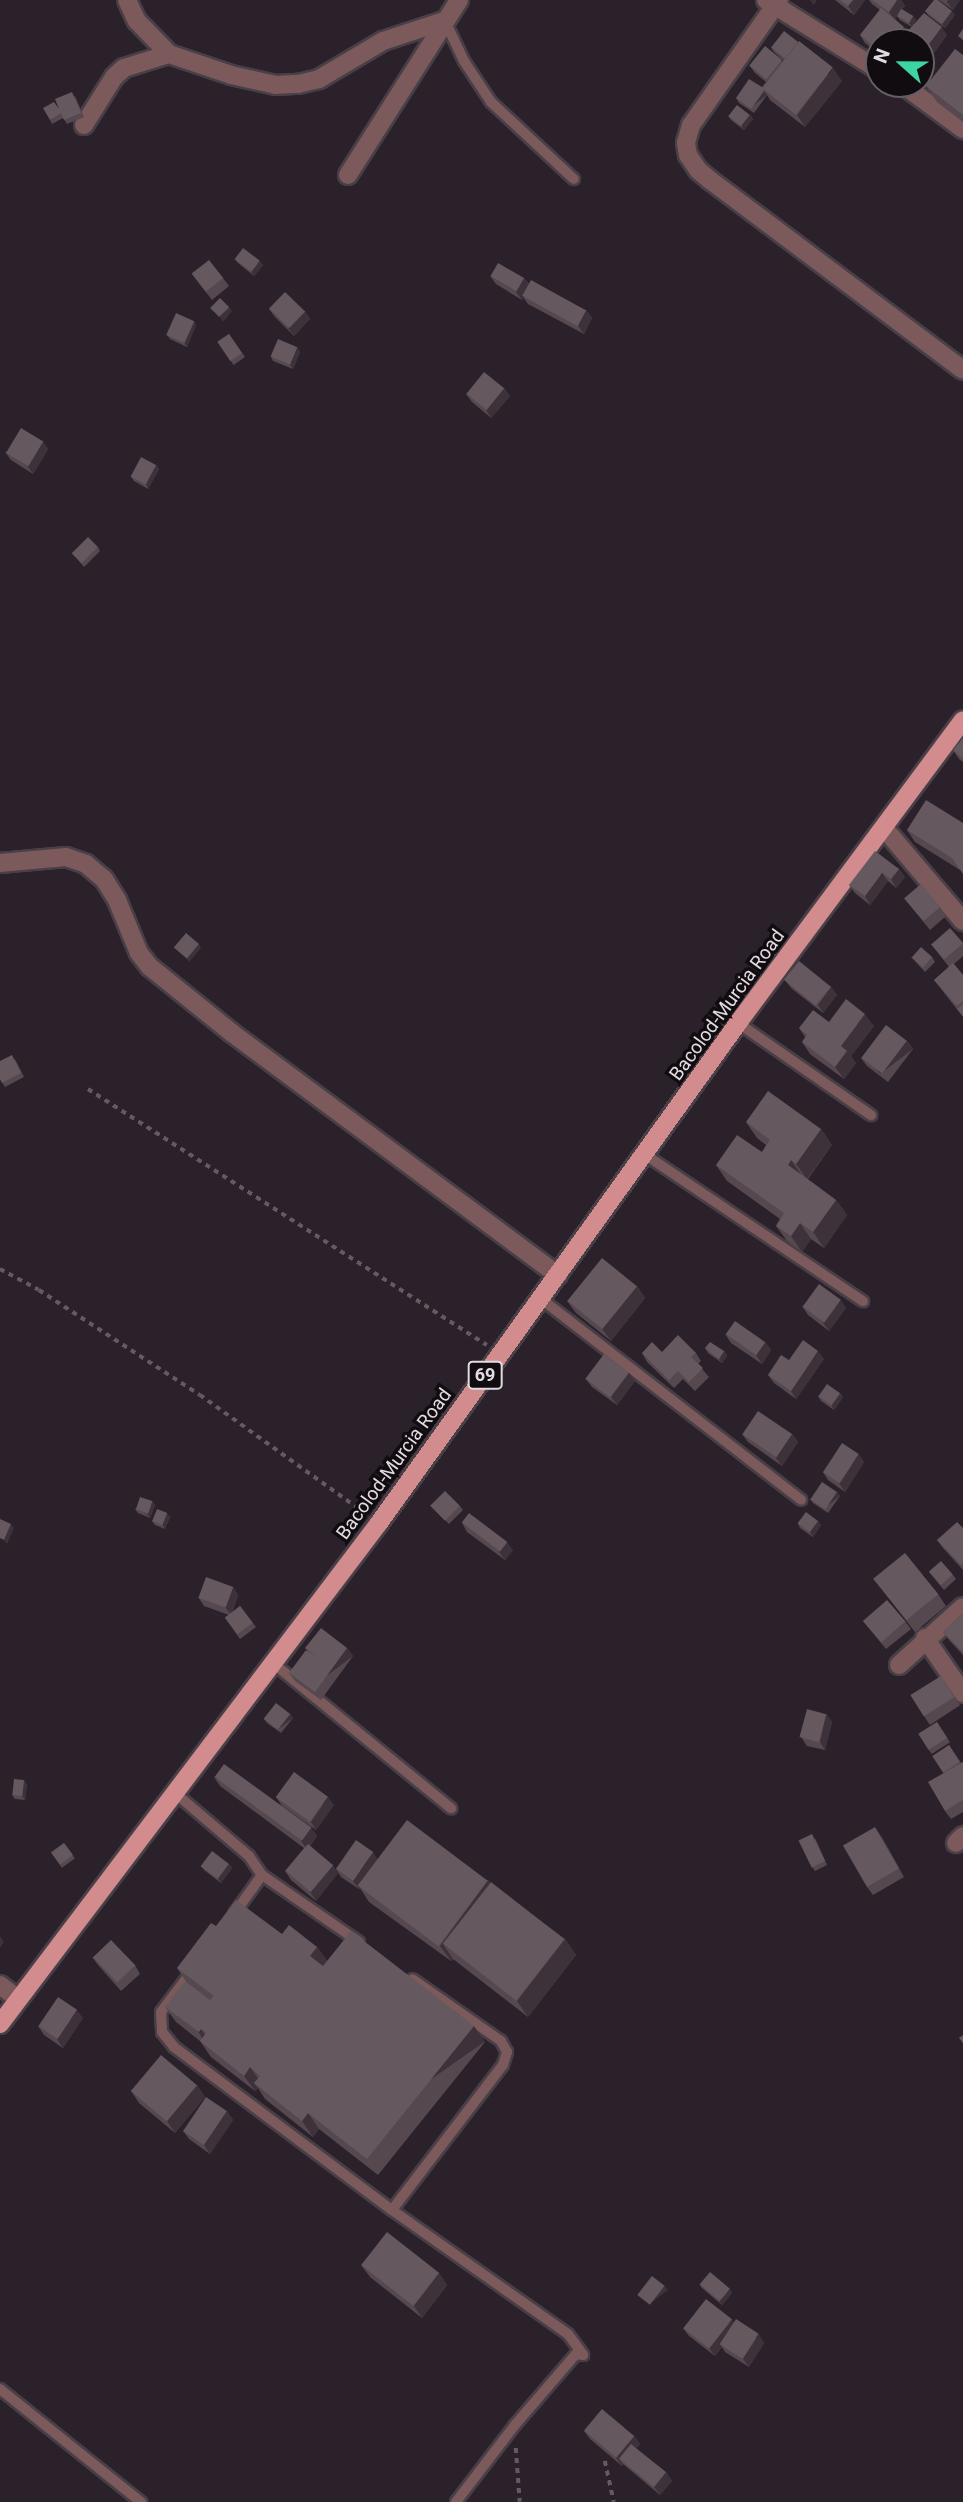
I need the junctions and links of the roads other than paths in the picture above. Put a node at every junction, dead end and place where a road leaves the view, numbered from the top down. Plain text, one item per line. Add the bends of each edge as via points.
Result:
1 (127, 0) edge
2 (458, 0) edge
3 (773, 2) edge
4 (444, 21) junction
5 (169, 54) junction
6 (865, 61) edge
7 (932, 98) edge
8 (84, 125) dead end
9 (963, 129) edge
10 (348, 175) dead end
11 (574, 179) dead end
12 (963, 370) edge
13 (963, 720) edge
14 (884, 828) junction
15 (0, 863) edge
16 (963, 921) edge
17 (738, 1023) junction
18 (871, 1115) dead end
19 (644, 1154) junction
20 (558, 1275) junction
21 (540, 1298) junction
22 (863, 1301) dead end
23 (801, 1500) dead end
24 (963, 1607) edge
25 (925, 1639) junction
26 (273, 1663) junction
27 (899, 1665) dead end
28 (963, 1693) edge
29 (174, 1793) junction
30 (451, 1808) dead end
31 (262, 1875) junction
32 (223, 1928) edge
33 (365, 1946) edge
34 (200, 1960) edge
35 (399, 1970) edge
36 (0, 1985) edge
37 (18, 1999) junction
38 (0, 2024) edge
39 (392, 2210) junction
40 (0, 2389) edge
41 (141, 2502) edge
42 (456, 2502) edge

1 - 5 street via 138,21
2 - 4 street
3 - 6 street
3 - 12 street via 691,125 688,155 710,180
4 - 5 street via 383,41 319,79 298,85 231,75
4 - 10 street
4 - 11 lane via 491,102
5 - 8 street via 124,68
7 - 9 street
13 - 14 main road, Bacolod-Murcia Road / 69
14 - 16 street
14 - 17 main road, Bacolod-Murcia Road / 69
15 - 20 street via 66,856 86,864 104,878 139,953 159,974
17 - 18 lane
17 - 19 main road, Bacolod-Murcia Road / 69
19 - 20 main road, Bacolod-Murcia Road / 69
19 - 22 lane
20 - 21 main road, Bacolod-Murcia Road / 69
21 - 23 lane
21 - 26 main road, Bacolod-Murcia Road / 69
24 - 25 street
25 - 27 street
25 - 28 street
26 - 29 main road, Bacolod-Murcia Road / 69
26 - 30 lane
29 - 31 lane via 249,1856
29 - 37 main road, Bacolod-Murcia Road / 69
31 - 32 lane
31 - 33 lane
34 - 39 lane via 161,2012 162,2032 174,2047
35 - 39 lane via 501,2040 507,2052 503,2065
36 - 37 street
37 - 38 main road, Bacolod-Murcia Road / 69
39 - 42 lane via 568,2334 583,2355 576,2354
40 - 41 lane

